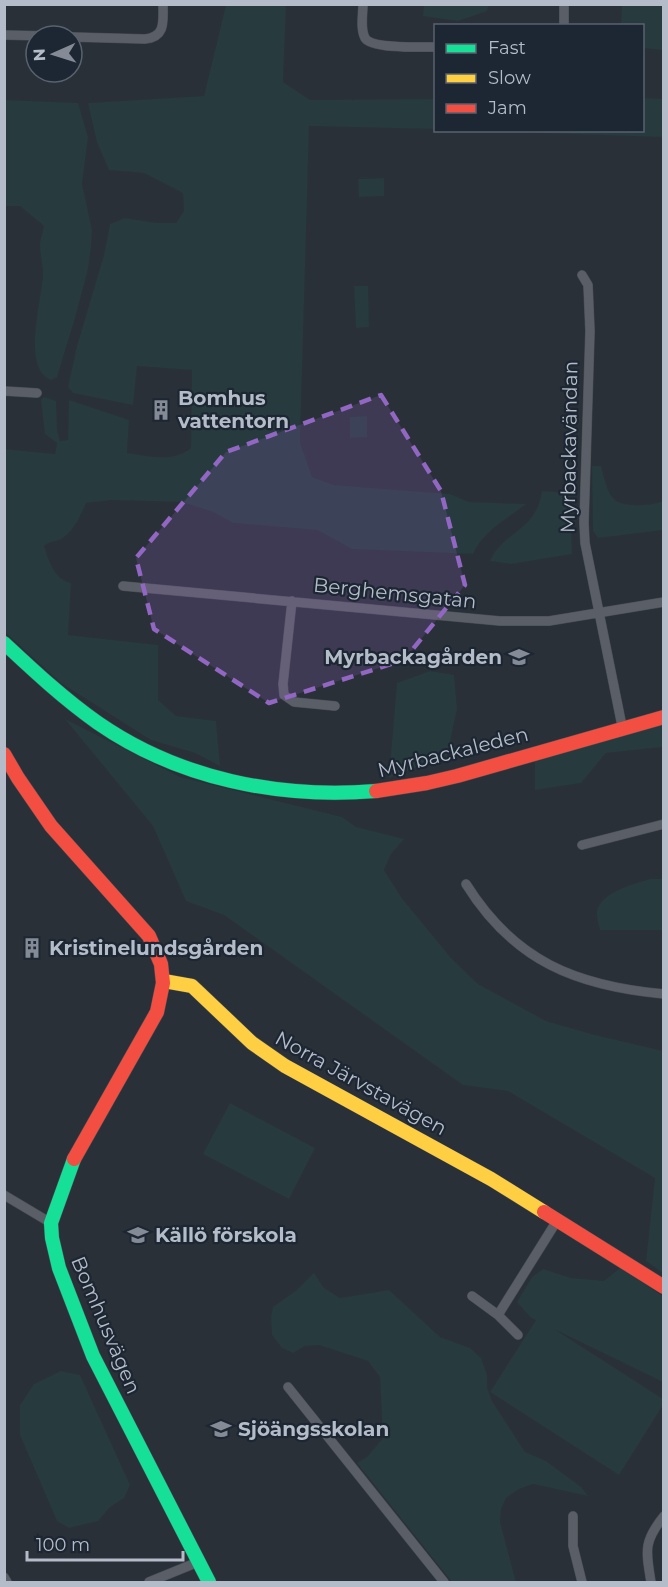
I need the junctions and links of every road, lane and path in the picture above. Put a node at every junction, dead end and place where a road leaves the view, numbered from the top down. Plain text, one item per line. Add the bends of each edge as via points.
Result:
1 (163, 4) edge
2 (363, 4) edge
3 (564, 4) edge
4 (564, 24) edge
5 (4, 35) edge
6 (24, 35) edge
7 (84, 37) edge
8 (434, 47) edge
9 (582, 275) dead end
10 (4, 391) edge
11 (37, 393) dead end
12 (123, 586) dead end
13 (292, 601) junction
14 (663, 603) edge
15 (598, 612) junction
16 (4, 643) edge
17 (335, 706) dead end
18 (663, 717) edge
19 (622, 726) junction
20 (4, 754) edge
21 (663, 824) edge
22 (582, 845) dead end
23 (466, 885) dead end
24 (164, 981) junction
25 (663, 993) edge
26 (4, 1195) edge
27 (558, 1219) junction
28 (51, 1223) junction
29 (663, 1287) edge
30 (472, 1296) dead end
31 (498, 1315) junction
32 (518, 1335) dead end
33 (288, 1387) dead end
34 (573, 1516) dead end
35 (663, 1516) edge
36 (198, 1562) junction
37 (4, 1577) edge
38 (7, 1582) edge
39 (149, 1582) edge
40 (209, 1582) edge
41 (444, 1582) edge
42 (582, 1582) edge
43 (651, 1582) edge

1 - 7 street via 162,30 151,39
2 - 8 street via 363,33 369,43
3 - 4 street
5 - 6 street
9 - 15 street, Myrbackavändan via 588,285 590,331 584,523
10 - 11 street
12 - 13 street, Berghemsgatan
13 - 15 street, Berghemsgatan via 500,621 549,621
13 - 17 street via 284,695 294,702
14 - 15 street, Berghemsgatan
15 - 19 street, Myrbackavändan
16 - 19 street, Myrbackaleden via 81,711 135,745 215,777 282,792 334,794 399,789
18 - 19 street, Myrbackaleden
20 - 24 street via 61,836 149,936 159,954
21 - 22 street
23 - 25 street via 494,922 540,959 595,984
24 - 27 street, Norra Järvstavägen via 192,986 252,1043 285,1066
24 - 28 street, Bomhusvägen via 149,1028 71,1164
26 - 28 street
27 - 29 street, Norra Järvstavägen
27 - 31 street
28 - 36 street, Bomhusvägen via 59,1268 93,1356
30 - 31 street
31 - 32 street
33 - 41 street
34 - 42 street via 573,1546
35 - 43 street via 648,1539
36 - 39 street
36 - 40 street, Bomhusvägen
37 - 38 street

